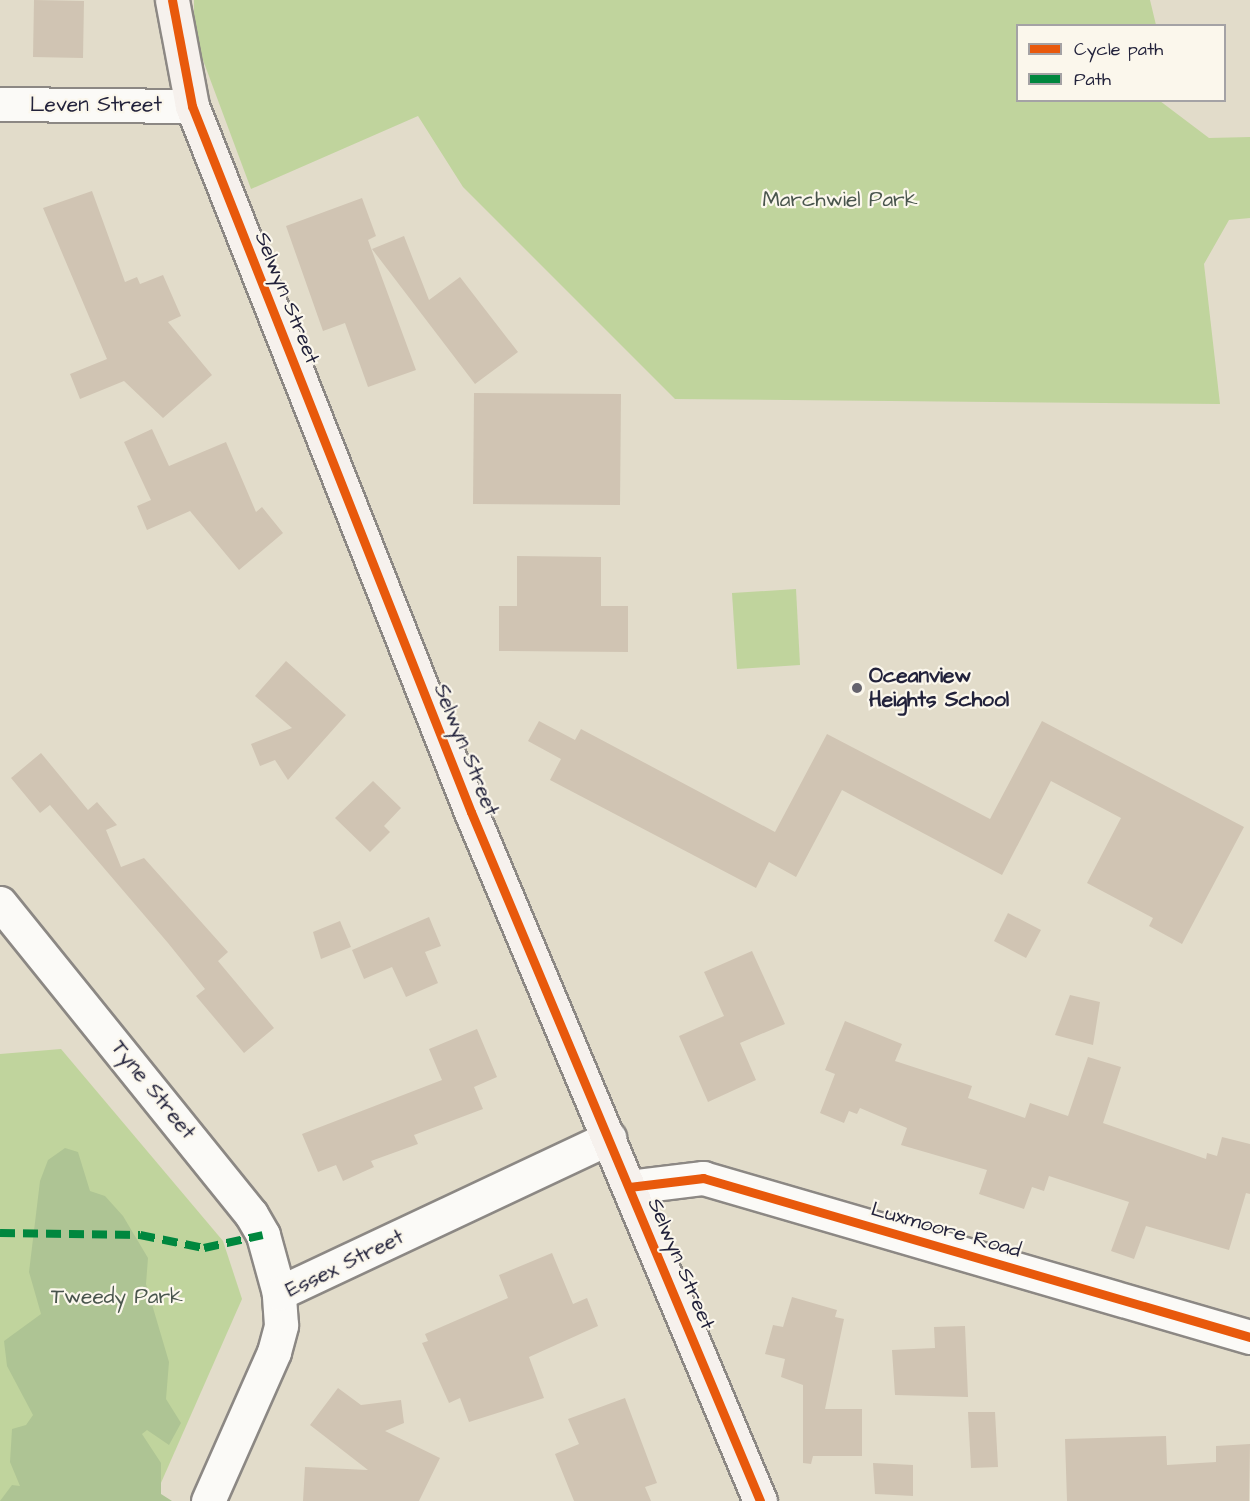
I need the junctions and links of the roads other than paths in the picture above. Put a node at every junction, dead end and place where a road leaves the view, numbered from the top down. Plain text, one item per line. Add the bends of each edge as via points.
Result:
1 (172, 0) edge
2 (0, 104) edge
3 (192, 106) junction
4 (0, 903) edge
5 (609, 1138) junction
6 (629, 1187) junction
7 (279, 1293) junction
8 (1250, 1337) edge
9 (208, 1501) edge
10 (760, 1501) edge

1 - 3 street, Selwyn Street
2 - 3 street, Leven Street
3 - 5 street, Selwyn Street via 471,812
4 - 7 street, Tyne Street via 251,1214 263,1235
5 - 6 street, Selwyn Street
5 - 7 street, Essex Street
6 - 8 street, Luxmoore Road via 703,1178
6 - 10 street, Selwyn Street
7 - 9 street, Essex Street via 280,1325 274,1352

